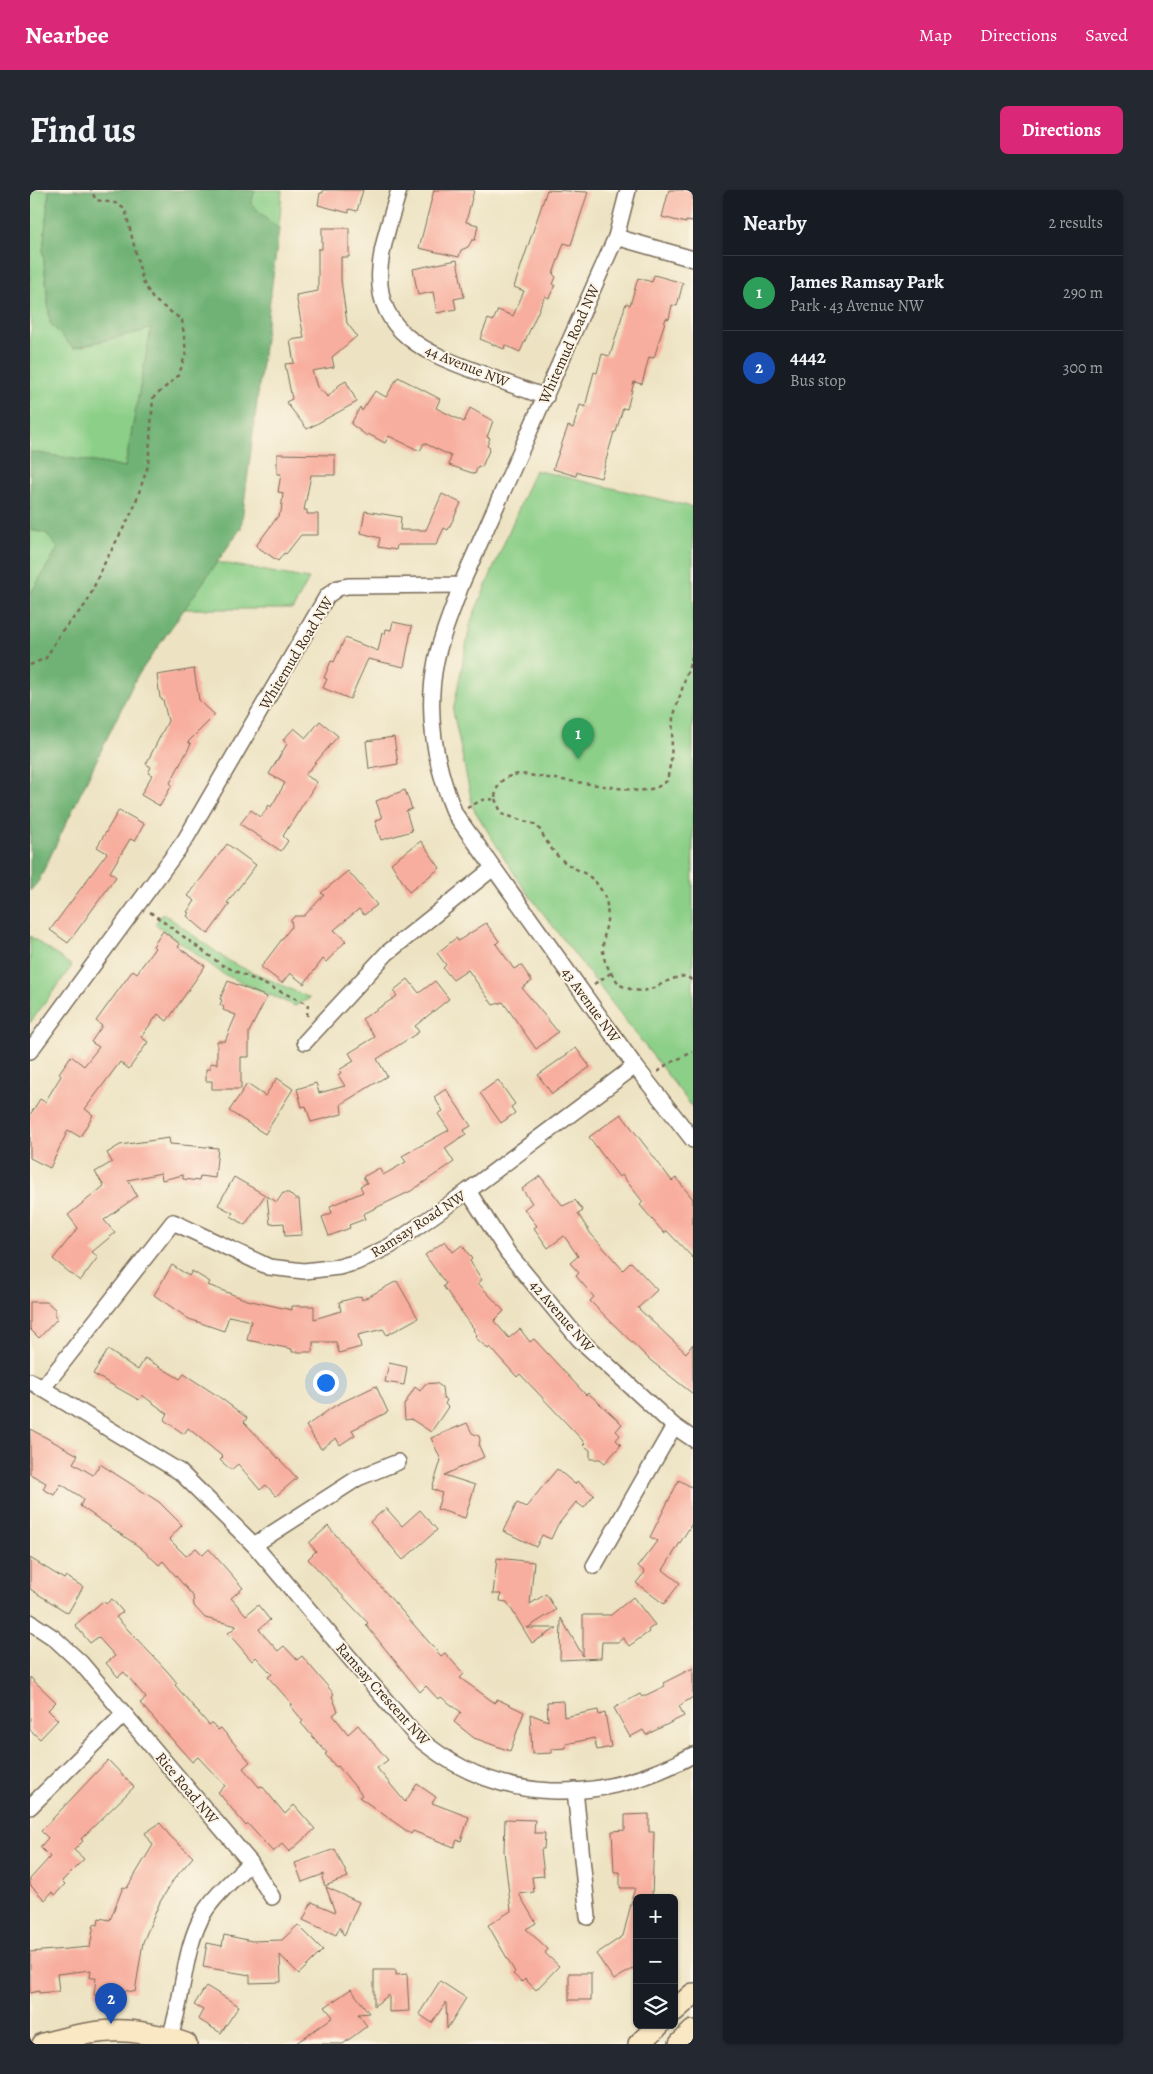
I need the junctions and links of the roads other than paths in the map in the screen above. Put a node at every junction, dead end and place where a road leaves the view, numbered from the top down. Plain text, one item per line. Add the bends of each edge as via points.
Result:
1 (399, 190) edge
2 (628, 190) edge
3 (616, 236) junction
4 (693, 259) edge
5 (546, 398) junction
6 (461, 585) junction
7 (492, 869) junction
8 (305, 1042) road end
9 (30, 1051) edge
10 (635, 1066) junction
11 (693, 1140) edge
12 (468, 1191) junction
13 (36, 1385) edge
14 (674, 1426) junction
15 (693, 1439) edge
16 (398, 1462) dead end
17 (254, 1545) junction
18 (594, 1566) dead end
19 (30, 1622) edge
20 (124, 1714) junction
21 (693, 1755) edge
22 (575, 1790) junction
23 (30, 1807) edge
24 (250, 1862) junction
25 (272, 1897) dead end
26 (588, 1917) dead end
27 (693, 1994) edge
28 (678, 2007) edge
29 (655, 2029) edge
30 (693, 2031) edge
31 (174, 2042) edge
32 (43, 2044) edge
33 (639, 2044) edge
34 (680, 2044) edge

1 - 5 street, 44 Avenue NW via 381,255 380,284 390,316 416,345 435,356
2 - 3 street, Whitemud Road NW
3 - 4 street
3 - 5 street, Whitemud Road NW
5 - 6 street, Whitemud Road NW
6 - 7 street, 43 Avenue NW via 436,659 431,703 433,739 455,814
6 - 9 street, Whitemud Road NW via 348,586 327,596 195,824
7 - 8 street via 387,953
7 - 10 street, 43 Avenue NW
10 - 11 street, 43 Avenue NW
10 - 12 street, Ramsay Road NW
12 - 13 street, Ramsay Road NW via 374,1255 322,1270 269,1267 172,1222
12 - 14 street, 42 Avenue NW via 508,1253 579,1339
13 - 17 street, Ramsay Crescent NW via 180,1472
14 - 15 street, 42 Avenue NW
14 - 18 street
16 - 17 street via 358,1478
17 - 22 street, Ramsay Crescent NW via 403,1722 430,1748 462,1769 498,1783 536,1790
19 - 20 street, Rice Road NW via 68,1650
20 - 23 street
20 - 24 street, Rice Road NW
21 - 22 street, Ramsay Crescent NW via 638,1779
22 - 26 street
24 - 25 street, Rice Road NW
24 - 31 street via 217,1896 195,1931
27 - 28 street
29 - 33 street
30 - 34 street
31 - 32 street via 148,2033 103,2031 81,2033

